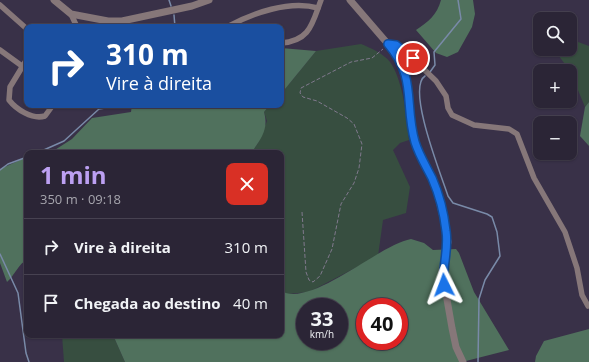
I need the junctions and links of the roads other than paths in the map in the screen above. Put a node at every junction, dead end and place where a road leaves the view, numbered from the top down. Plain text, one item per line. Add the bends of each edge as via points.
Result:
1 (54, 0) edge
2 (209, 0) edge
3 (321, 0) edge
4 (350, 0) edge
5 (0, 5) edge
6 (318, 8) junction
7 (71, 14) junction
8 (76, 24) edge
9 (233, 24) edge
10 (24, 26) edge
11 (284, 43) edge
12 (388, 44) junction
13 (0, 50) edge
14 (24, 63) edge
15 (22, 66) junction
16 (52, 108) edge
17 (588, 306) dead end
18 (463, 362) edge

1 - 7 street
2 - 7 street via 122,21
3 - 6 street
4 - 12 street
5 - 10 street
6 - 9 street via 305,4 279,7
6 - 11 street via 307,33 295,41
7 - 8 street
12 - 17 street via 404,50 436,81 446,96 452,115 474,125 509,129 517,134 534,178 565,232 577,268 582,295
12 - 18 street via 402,62 406,74 415,142 432,177 442,209 448,242 442,271 456,347
13 - 15 street
14 - 15 street
15 - 16 street via 8,92 9,100 36,117 45,116

